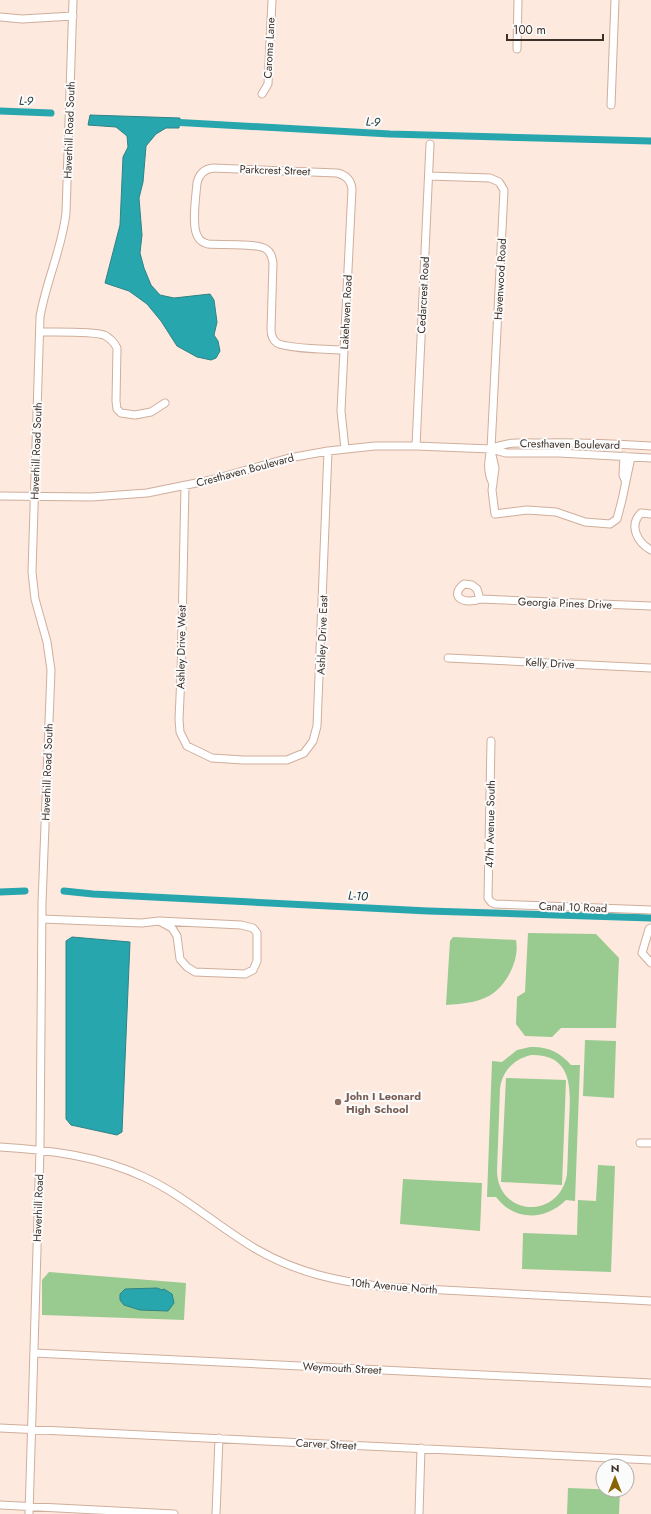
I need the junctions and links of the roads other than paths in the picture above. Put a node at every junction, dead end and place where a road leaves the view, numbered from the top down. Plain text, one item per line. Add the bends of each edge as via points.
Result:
1 (73, 0) edge
2 (272, 0) edge
3 (518, 0) edge
4 (615, 0) edge
5 (73, 16) junction
6 (0, 17) edge
7 (516, 49) dead end
8 (262, 94) dead end
9 (611, 105) dead end
10 (430, 144) dead end
11 (346, 176) joint
12 (429, 176) junction
13 (40, 332) junction
14 (343, 350) junction
15 (164, 403) dead end
16 (416, 446) junction
17 (651, 446) edge
18 (345, 449) junction
19 (491, 449) junction
20 (328, 451) junction
21 (627, 456) junction
22 (651, 458) edge
23 (185, 486) junction
24 (0, 496) edge
25 (34, 496) junction
26 (651, 514) edge
27 (651, 550) edge
28 (480, 599) dead end
29 (651, 606) edge
30 (448, 658) dead end
31 (651, 668) edge
32 (491, 742) dead end
33 (243, 760) joint
34 (42, 902) joint
35 (495, 904) joint
36 (651, 910) edge
37 (42, 919) junction
38 (159, 921) junction
39 (651, 928) edge
40 (651, 963) edge
41 (640, 1143) dead end
42 (651, 1143) edge
43 (0, 1147) edge
44 (40, 1150) junction
45 (651, 1301) edge
46 (34, 1353) junction
47 (651, 1383) edge
48 (0, 1428) edge
49 (32, 1429) junction
50 (219, 1438) junction
51 (422, 1448) junction
52 (651, 1460) edge
53 (0, 1505) edge
54 (29, 1510) edge
55 (174, 1514) edge
56 (216, 1514) edge
57 (418, 1514) edge

1 - 5 street, Haverhill Road South
2 - 8 street, Caroma Lane via 268,84
3 - 7 street
4 - 9 street
5 - 6 street via 22,19
5 - 13 street, Haverhill Road South via 66,213 60,247 44,299
10 - 12 street, Cedarcrest Road
11 - 14 street, Lakehaven Road via 352,189
11 - 14 street, Parkcrest Street via 337,172 213,168 204,171 197,183 195,228 197,235 208,244 258,246 270,252 273,263 271,329 276,342 286,346
12 - 16 street, Cedarcrest Road
12 - 19 street, Havenwood Road via 490,178 499,182 504,190
13 - 15 street via 103,335 114,342 117,348 116,401 117,409 121,413 135,415 151,412
13 - 25 street, Haverhill Road South
14 - 18 street, Lakehaven Road via 341,411
16 - 18 street, Cresthaven Boulevard
16 - 19 street, Cresthaven Boulevard
17 - 19 street, Cresthaven Boulevard via 559,442 500,445
18 - 20 street, Cresthaven Boulevard
19 - 21 street, Cresthaven Boulevard via 506,453
19 - 21 street via 488,462 493,484 495,514 528,510 556,512 585,522 610,524 617,518 626,482 623,475
20 - 23 street, Cresthaven Boulevard via 289,458
20 - 33 street, Ashley Drive East via 318,726 313,742 304,753 287,760
21 - 22 street, Cresthaven Boulevard
23 - 25 street, Cresthaven Boulevard via 119,496
23 - 33 street, Ashley Drive West via 180,732 187,746 204,755
24 - 25 street, Cresthaven Boulevard
25 - 34 street, Haverhill Road South via 32,583 47,642 51,670
26 - 27 street via 641,513 636,521 635,531 637,539
28 - 29 street, Georgia Pines Drive
30 - 31 street, Kelly Drive
32 - 35 street, 47th Avenue South via 488,898
34 - 37 street, Haverhill Road
35 - 36 street, Canal 10 Road
37 - 38 street via 142,923
37 - 44 street, Haverhill Road
38 - 38 street via 172,928 177,936 180,959 195,972 244,974 253,970 258,962 257,933 253,928 241,925
39 - 40 street via 642,953
41 - 42 street
43 - 44 street, 10th Avenue North
44 - 45 street, 10th Avenue North via 106,1162 144,1177 175,1194 256,1249 292,1266 342,1281 386,1287
44 - 46 street, Haverhill Road
46 - 47 street, Weymouth Street
46 - 49 street, Haverhill Road
48 - 49 street, Carver Street
49 - 50 street, Carver Street
49 - 54 street, Haverhill Road
50 - 51 street, Carver Street
50 - 56 street
51 - 52 street, Carver Street
51 - 57 street
53 - 54 street
54 - 55 street

